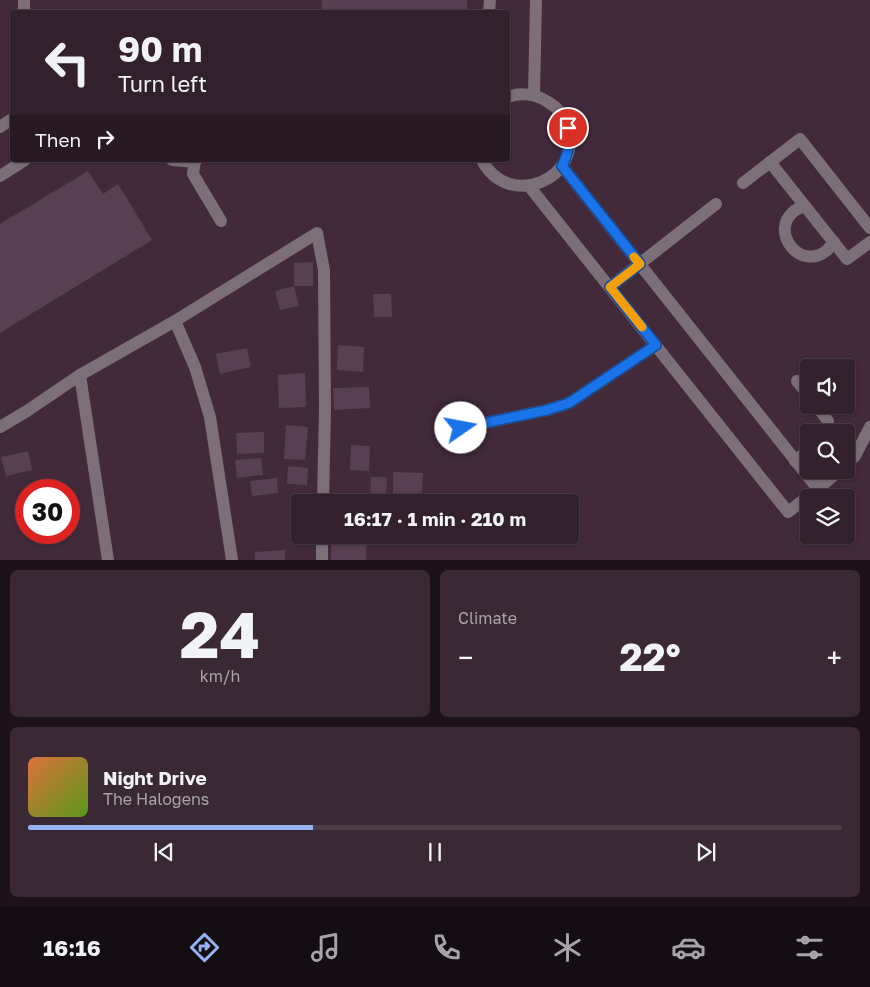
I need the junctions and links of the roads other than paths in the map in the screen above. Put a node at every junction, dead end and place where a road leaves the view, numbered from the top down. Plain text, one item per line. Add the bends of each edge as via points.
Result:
1 (536, 0) edge
2 (534, 96) junction
3 (510, 97) edge
4 (23, 162) edge
5 (195, 162) edge
6 (483, 162) edge
7 (770, 162) junction
8 (562, 166) junction
9 (0, 176) edge
10 (743, 183) dead end
11 (529, 186) junction
12 (716, 204) dead end
13 (805, 206) junction
14 (221, 221) dead end
15 (870, 228) edge
16 (834, 242) junction
17 (870, 242) edge
18 (640, 264) junction
19 (610, 287) junction
20 (175, 321) junction
21 (656, 345) junction
22 (80, 375) junction
23 (797, 381) dead end
24 (800, 385) edge
25 (0, 427) edge
26 (870, 427) edge
27 (461, 428) dead end
28 (800, 457) edge
29 (855, 457) edge
30 (795, 461) junction
31 (830, 479) edge
32 (818, 489) joint
33 (323, 494) edge
34 (800, 503) edge
35 (322, 544) edge
36 (108, 560) edge
37 (232, 560) edge
38 (322, 560) edge

1 - 2 street
2 - 3 street
2 - 8 street via 559,110 568,128 569,148
4 - 9 street
5 - 14 street via 194,174
6 - 11 street via 502,182
7 - 10 street
7 - 13 street
7 - 15 street via 800,139
8 - 11 street via 548,179
8 - 18 street
11 - 19 street
12 - 18 street
13 - 16 street
13 - 16 street via 787,220 785,232 789,245 800,254 817,256
16 - 17 street via 848,259
18 - 19 street
18 - 30 street
19 - 21 street
20 - 22 street
20 - 33 street via 317,233 324,270
20 - 37 street via 195,367 210,417
21 - 27 street via 569,403
21 - 34 street via 788,512
22 - 25 street
22 - 36 street
23 - 24 street
26 - 29 street
28 - 30 street
30 - 32 street
31 - 32 street
35 - 38 street

